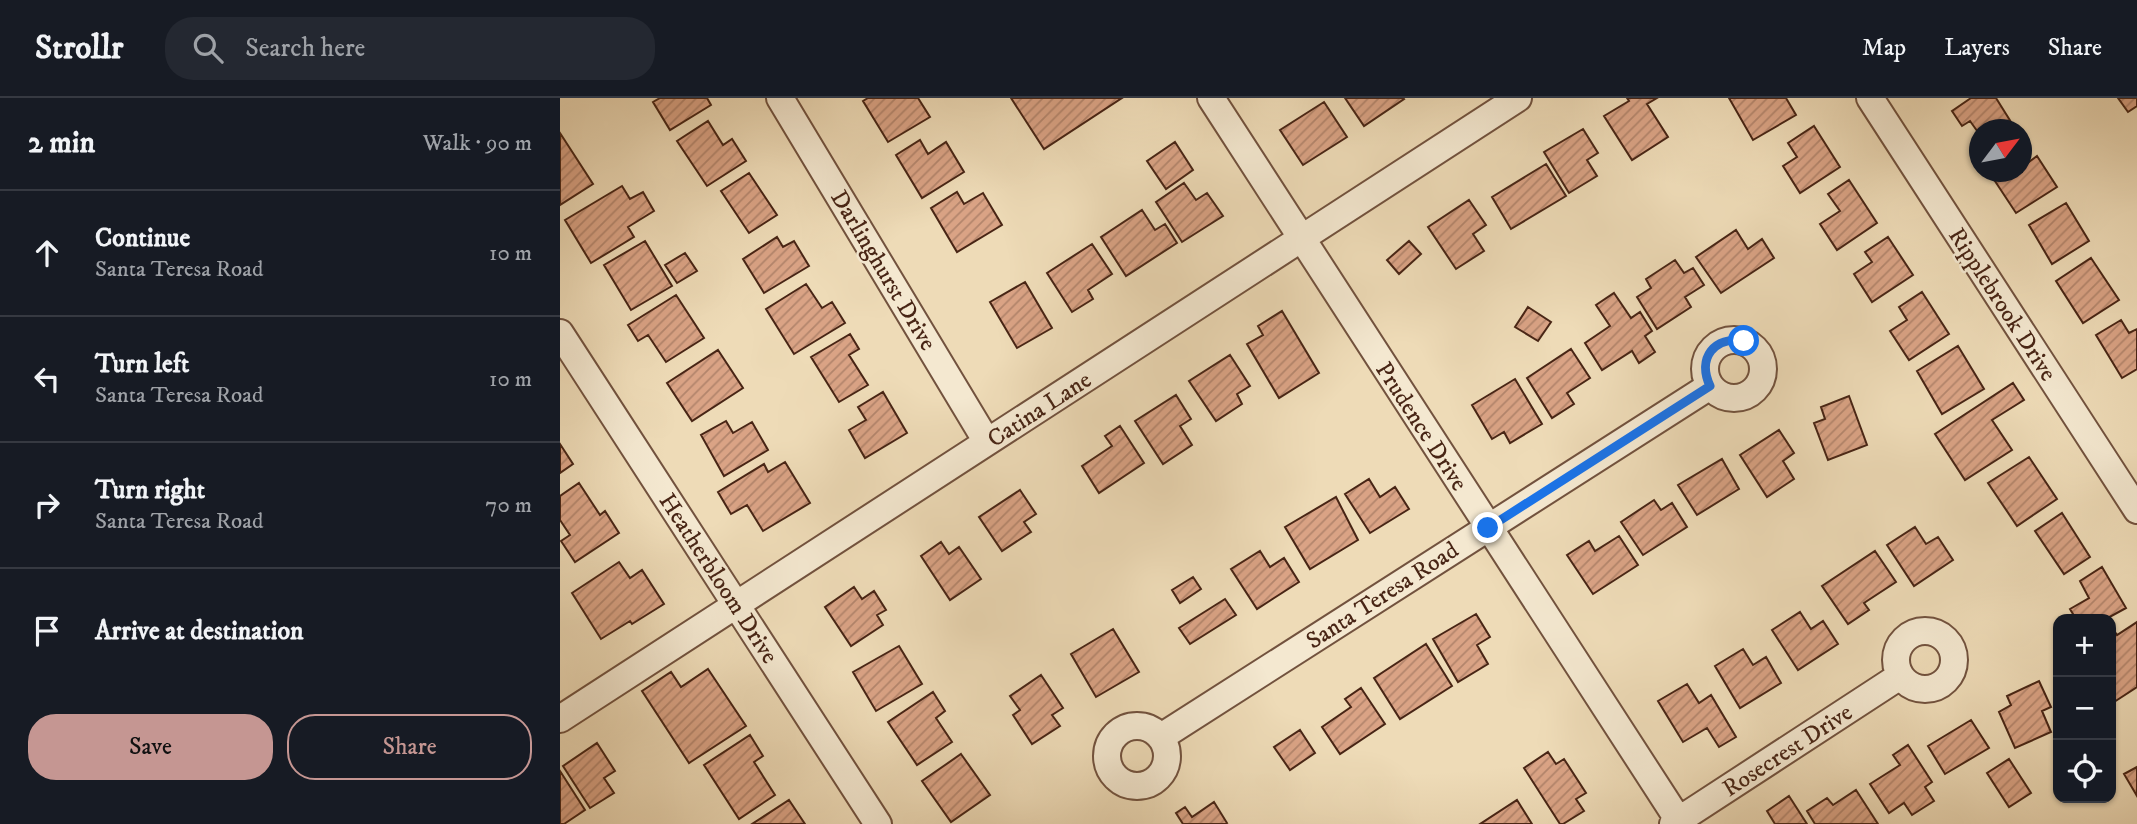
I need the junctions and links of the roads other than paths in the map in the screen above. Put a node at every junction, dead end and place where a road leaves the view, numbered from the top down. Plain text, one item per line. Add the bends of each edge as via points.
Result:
1 (780, 98) edge
2 (1211, 98) edge
3 (1518, 98) edge
4 (1870, 98) edge
5 (1302, 238) junction
6 (560, 333) edge
7 (1710, 386) dead end
8 (987, 442) junction
9 (2137, 510) edge
10 (1488, 528) junction
11 (736, 605) junction
12 (1900, 676) dead end
13 (560, 719) edge
14 (1161, 737) dead end
15 (1677, 823) edge
16 (878, 824) edge

1 - 8 street, Darlinghurst Drive
2 - 5 street, Prudence Drive
3 - 5 street, Catina Lane
4 - 9 street, Ripplebrook Drive
5 - 8 street, Catina Lane
5 - 10 street, Prudence Drive
6 - 11 street, Heatherbloom Drive
7 - 10 street, Santa Teresa Road
8 - 11 street, Catina Lane
10 - 14 street, Santa Teresa Road
10 - 15 street, Prudence Drive
11 - 13 street, Catina Lane
11 - 16 street, Heatherbloom Drive
12 - 15 street, Rosecrest Drive

